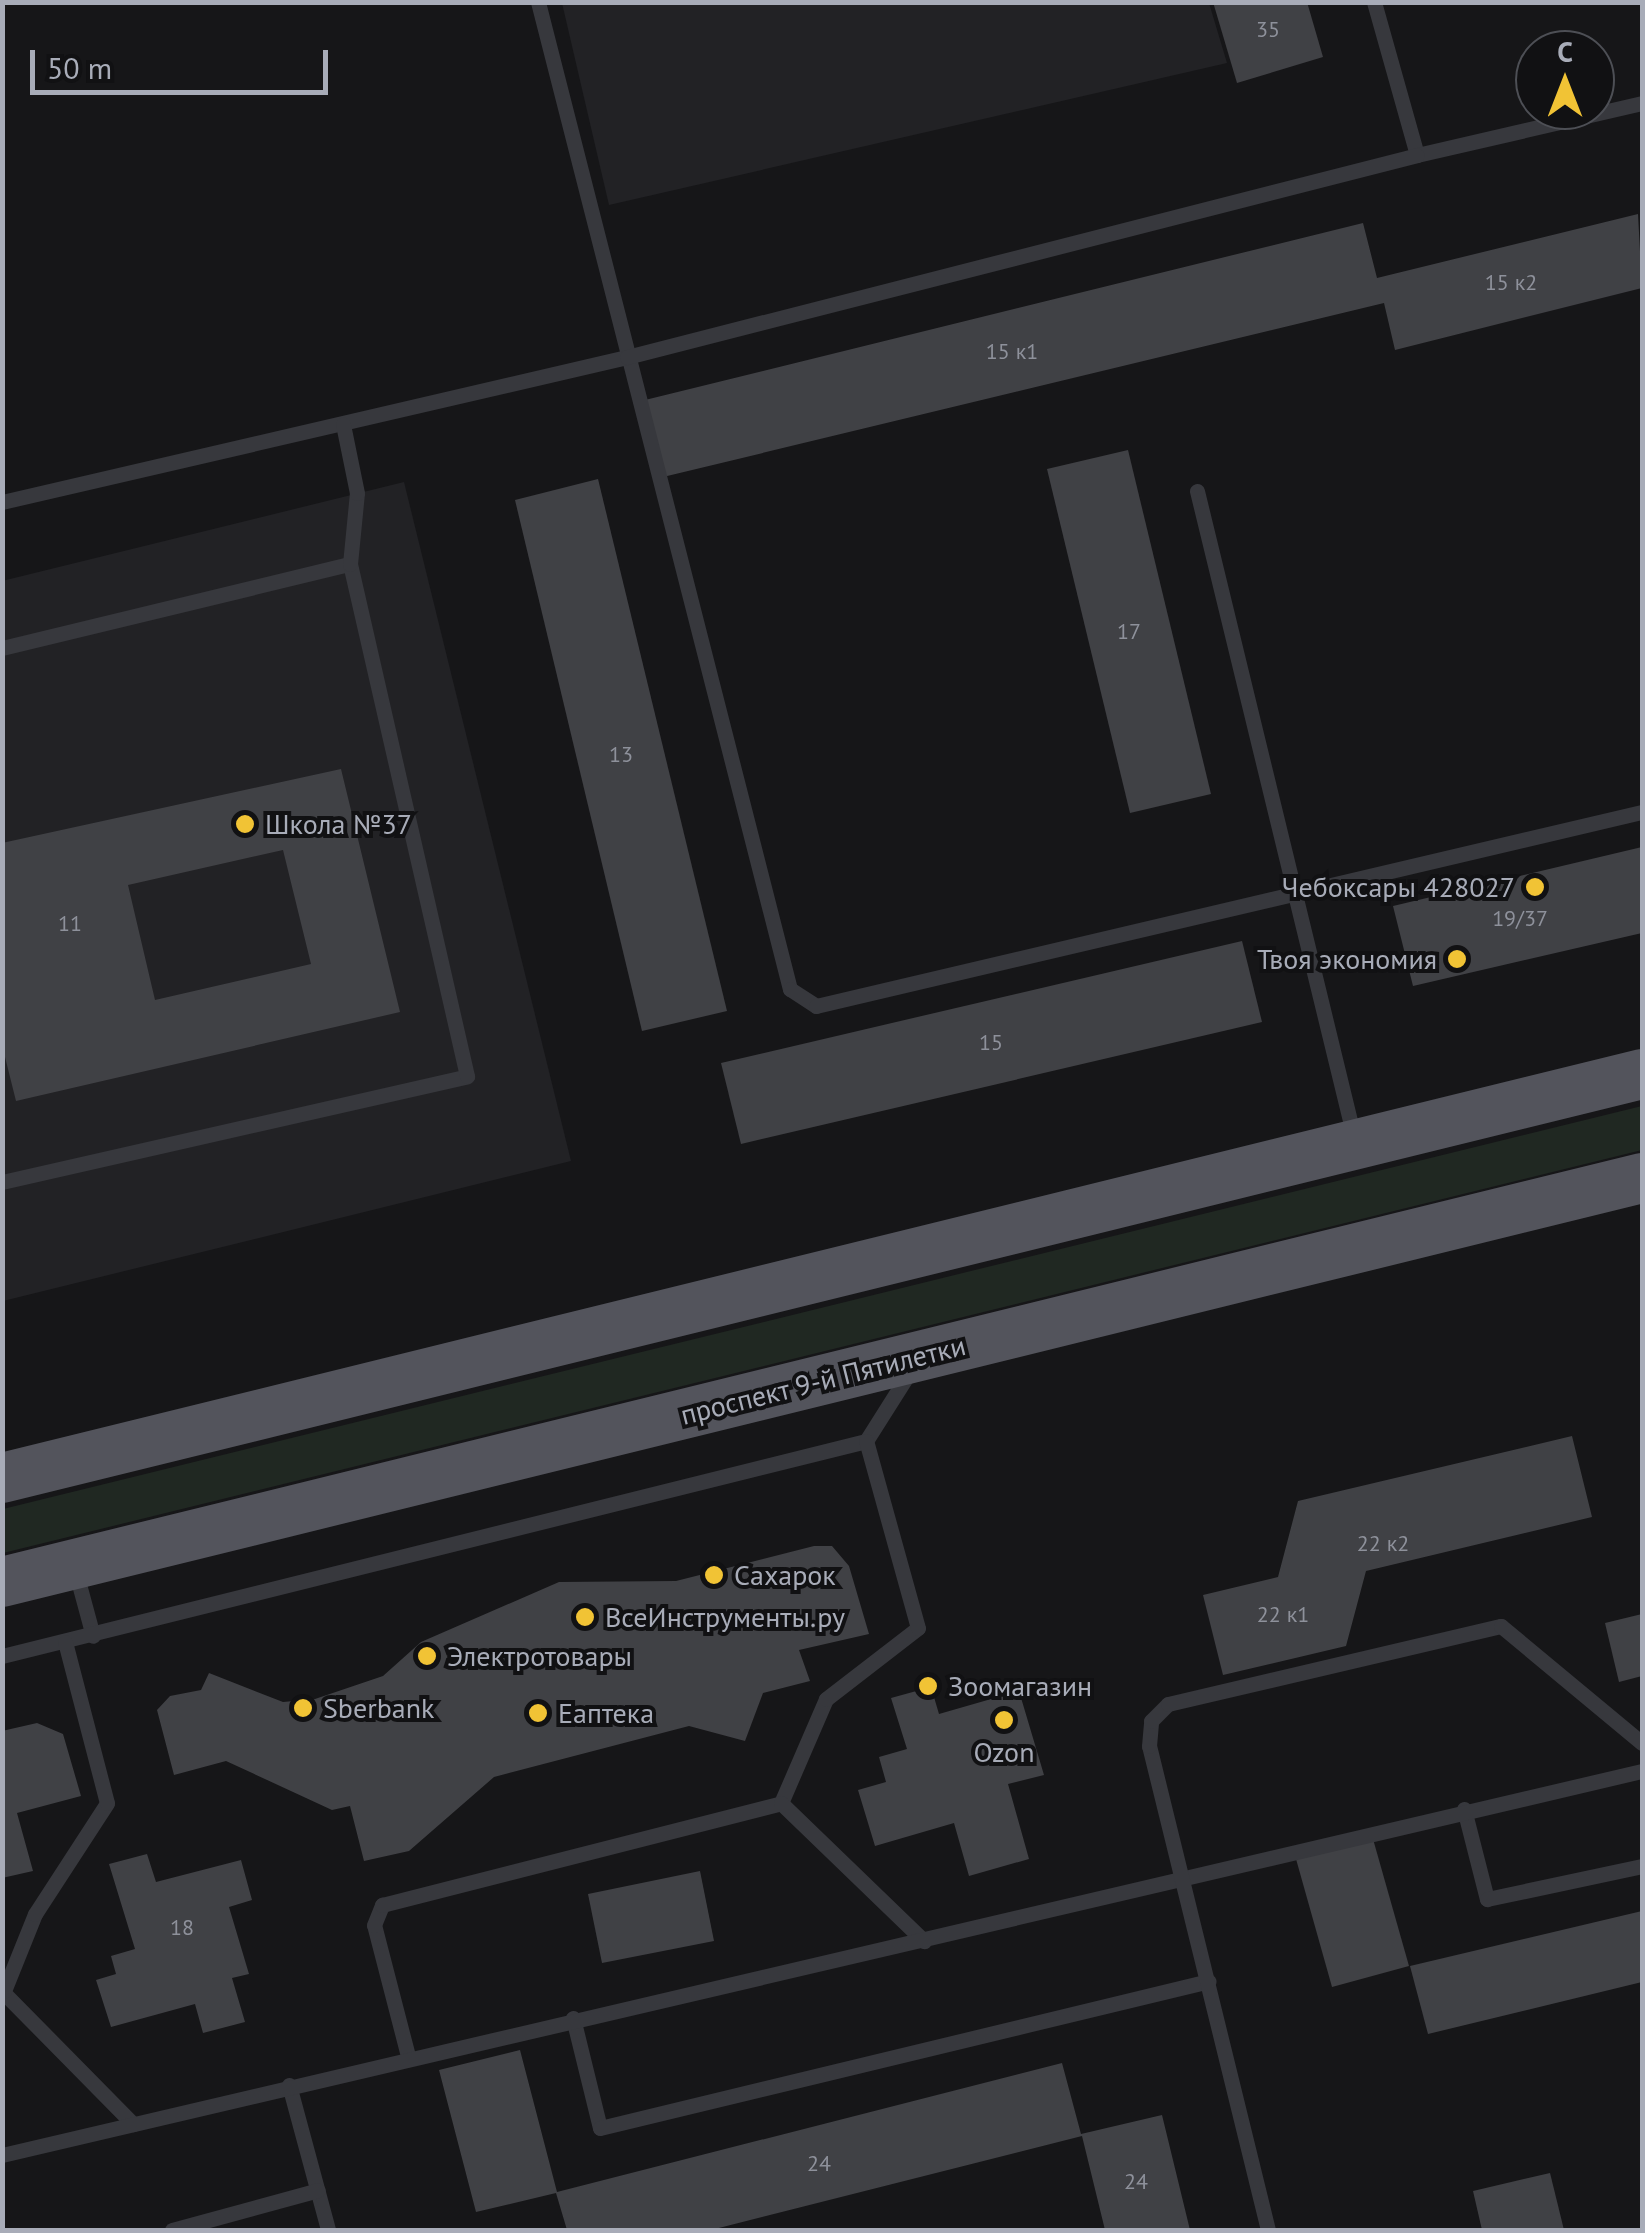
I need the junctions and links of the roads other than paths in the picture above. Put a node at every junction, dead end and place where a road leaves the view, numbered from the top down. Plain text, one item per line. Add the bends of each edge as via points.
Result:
1 (538, 2) edge
2 (1374, 2) edge
3 (1642, 103) edge
4 (1417, 155) junction
5 (627, 357) junction
6 (343, 424) junction
7 (1198, 491) dead end
8 (2, 502) edge
9 (350, 564) junction
10 (2, 648) edge
11 (1642, 812) edge
12 (1298, 898) junction
13 (1642, 1074) edge
14 (1356, 1146) junction
15 (1642, 1178) edge
16 (2, 1182) edge
17 (919, 1357) junction
18 (866, 1441) junction
19 (2, 1478) edge
20 (74, 1564) junction
21 (2, 1582) edge
22 (93, 1636) junction
23 (66, 1642) junction
24 (2, 1656) edge
25 (1642, 1742) edge
26 (1642, 1771) edge
27 (781, 1803) junction
28 (1464, 1809) junction
29 (1642, 1866) edge
30 (1183, 1883) junction
31 (924, 1941) junction
32 (1209, 1982) junction
33 (3, 1991) edge
34 (573, 2018) junction
35 (408, 2056) junction
36 (290, 2085) junction
37 (133, 2124) junction
38 (2, 2155) edge
39 (318, 2190) junction
40 (172, 2230) edge
41 (328, 2230) edge
42 (1268, 2230) edge

1 - 5 lane
2 - 4 lane
3 - 4 lane
4 - 5 lane
5 - 6 lane
5 - 12 lane via 790,989 816,1006
6 - 8 lane
6 - 9 lane via 358,493
7 - 12 lane
9 - 10 lane
9 - 16 lane via 467,1076
11 - 12 lane
12 - 14 lane
13 - 14 main road
14 - 19 main road
15 - 17 main road, проспект 9-й Пятилетки
17 - 18 lane
17 - 20 main road, проспект 9-й Пятилетки
18 - 22 lane
18 - 27 lane via 918,1628 826,1698
20 - 21 main road, проспект 9-й Пятилетки
20 - 22 lane
22 - 23 lane
23 - 24 lane
23 - 33 lane via 107,1803 35,1914
25 - 30 lane via 1501,1626 1168,1704 1151,1721 1149,1746
26 - 28 lane
27 - 31 lane
27 - 35 lane via 382,1906 374,1925
28 - 29 lane via 1487,1899
28 - 30 lane
30 - 31 lane
30 - 32 lane
31 - 34 lane
32 - 34 lane via 600,2128
32 - 42 lane
33 - 37 lane
34 - 35 lane
35 - 36 lane
36 - 37 lane
36 - 39 lane
37 - 38 lane
39 - 40 lane
39 - 41 lane

